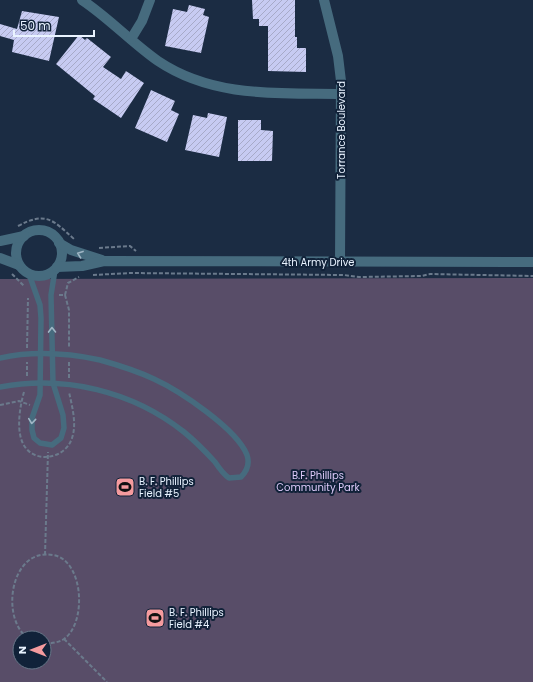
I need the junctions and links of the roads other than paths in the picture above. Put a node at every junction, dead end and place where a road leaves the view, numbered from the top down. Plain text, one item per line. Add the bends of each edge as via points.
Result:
1 (82, 0) edge
2 (150, 0) edge
3 (324, 0) edge
4 (131, 39) junction
5 (341, 94) junction
6 (24, 236) junction
7 (0, 241) edge
8 (59, 242) junction
9 (0, 258) edge
10 (104, 261) junction
11 (340, 262) junction
12 (533, 262) edge
13 (19, 265) junction
14 (56, 268) junction
15 (29, 274) junction
16 (52, 353) junction
17 (41, 354) junction
18 (0, 358) edge
19 (40, 383) junction
20 (53, 383) junction
21 (0, 387) edge

1 - 4 street
2 - 4 street via 142,21
3 - 5 street, Torrance Boulevard via 338,56
4 - 5 street via 174,70 218,87 261,93
5 - 11 street, Torrance Boulevard
6 - 7 street, 4th Army Drive
6 - 8 street, 4th Army Drive via 36,230 43,230
6 - 13 street via 16,253
10 -> 8 street, 4th Army Drive via 77,252
8 - 14 street via 61,255
9 - 13 street
10 - 11 street, 4th Army Drive
10 - 14 street, 4th Army Drive
11 - 12 street, 4th Army Drive
13 - 15 street
14 - 15 street, 4th Army Drive via 43,276
16 -> 14 lane via 51,295
15 - 17 lane via 41,318
16 - 17 lane
16 - 20 lane
16 - 20 lane via 118,365 173,389 209,414 244,449 248,460 246,473 236,478 225,475 206,452 184,432 134,402 97,389
17 - 18 lane
17 - 19 lane
19 - 20 lane
19 -> 20 lane via 40,397 32,421 33,434 40,443 48,445 59,441 64,432 63,415
19 - 21 lane

